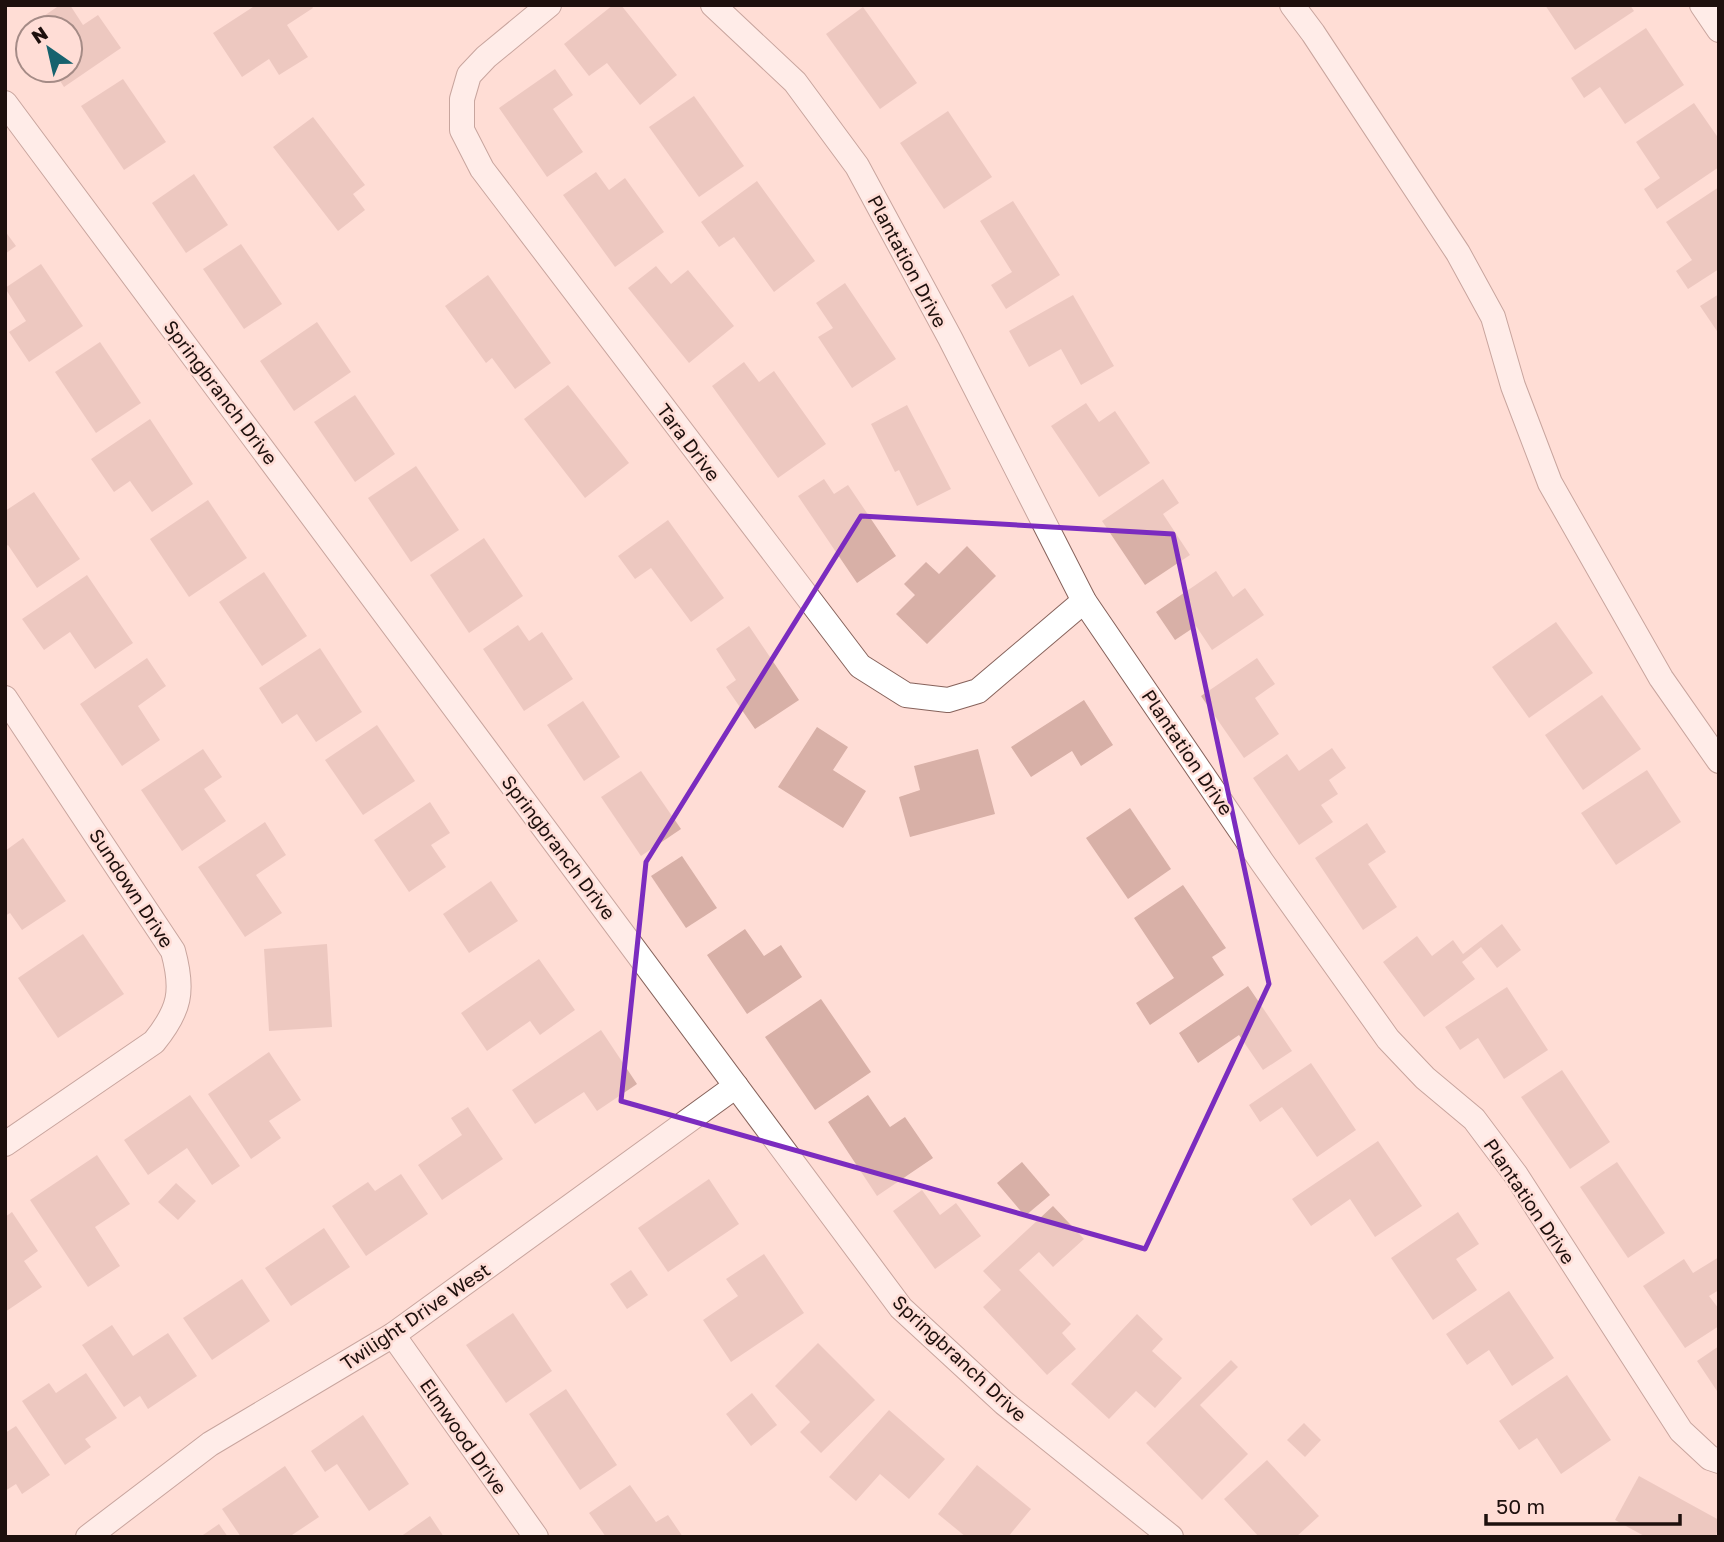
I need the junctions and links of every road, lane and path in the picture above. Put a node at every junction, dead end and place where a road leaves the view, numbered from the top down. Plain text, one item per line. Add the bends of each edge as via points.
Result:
1 (549, 5) edge
2 (713, 5) edge
3 (1292, 5) edge
4 (1702, 5) edge
5 (1719, 30) edge
6 (5, 103) edge
7 (1084, 601) junction
8 (5, 698) edge
9 (1719, 761) edge
10 (736, 1086) junction
11 (5, 1144) edge
12 (393, 1335) junction
13 (1719, 1461) edge
14 (88, 1537) edge
15 (536, 1537) edge
16 (1171, 1537) edge

1 - 7 street, Tara Drive via 469,75 461,130 482,169 860,666 906,695 948,700 978,691
2 - 7 street, Plantation Drive via 795,82 857,166
3 - 9 street via 1458,253 1493,317 1550,483 1661,678
4 - 5 street
6 - 10 street, Springbranch Drive
7 - 13 street, Plantation Drive via 1388,1039 1474,1119 1516,1175 1681,1431
8 - 11 street, Sundown Drive via 173,951 180,975 179,1000 170,1023 154,1042
10 - 12 street, Twilight Drive West
10 - 16 street, Springbranch Drive via 901,1308 1004,1403
12 - 14 street, Twilight Drive West via 210,1444
12 - 15 street, Elmwood Drive

